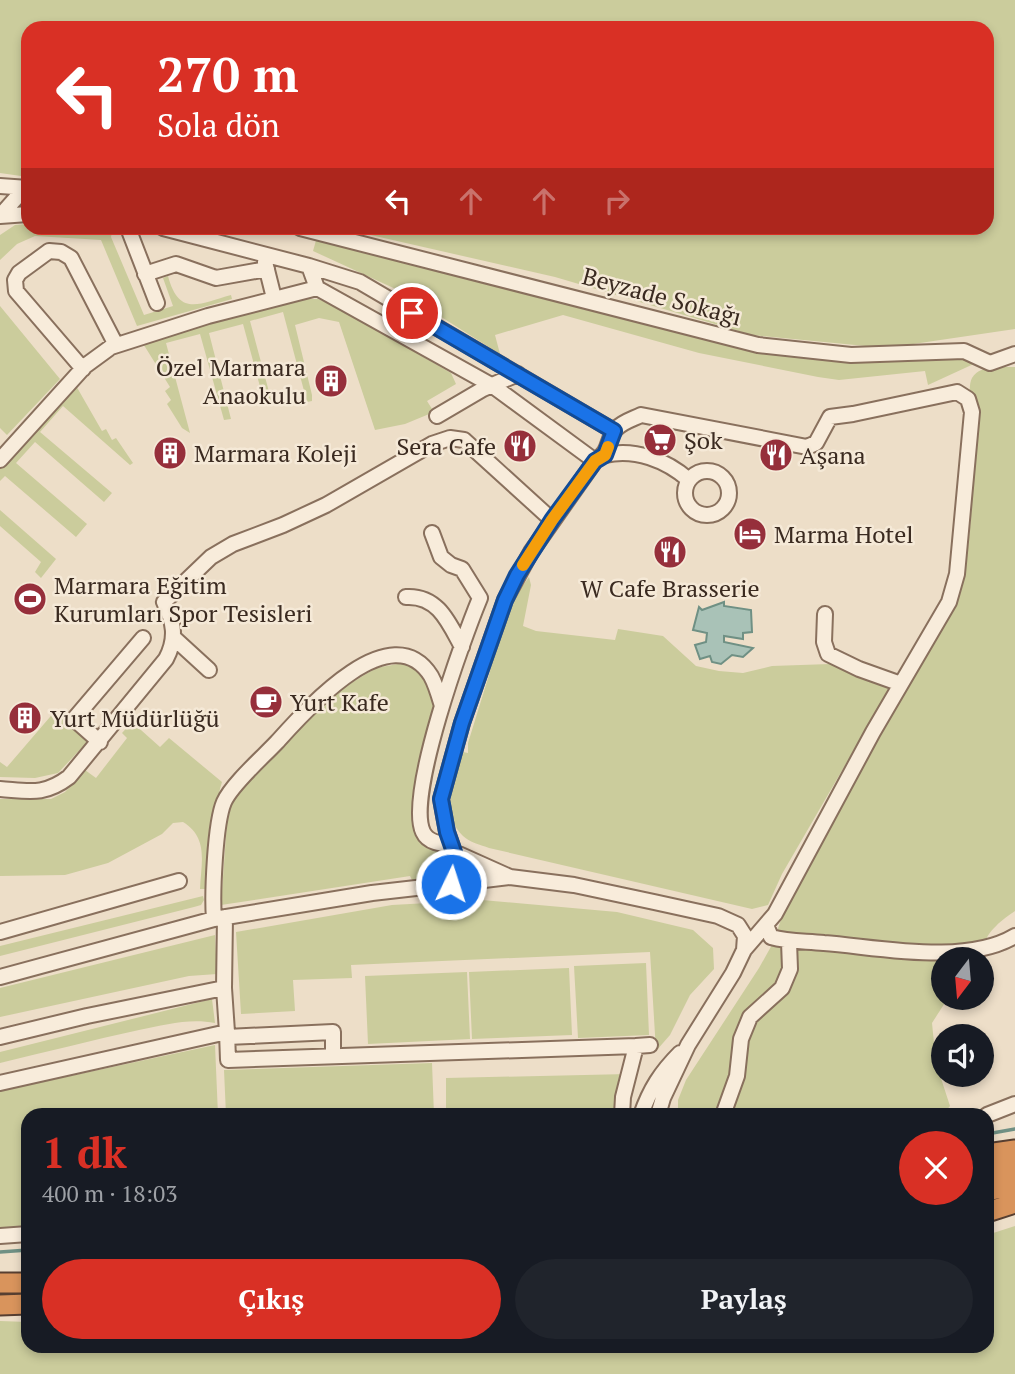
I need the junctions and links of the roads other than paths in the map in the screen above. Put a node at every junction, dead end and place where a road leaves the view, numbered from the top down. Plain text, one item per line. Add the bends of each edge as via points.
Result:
1 (0, 186) edge
2 (21, 188) edge
3 (21, 193) edge
4 (21, 214) edge
5 (131, 235) edge
6 (190, 235) edge
7 (327, 235) edge
8 (263, 254) junction
9 (309, 266) junction
10 (267, 269) junction
11 (145, 274) junction
12 (317, 288) junction
13 (274, 299) junction
14 (157, 303) dead end
15 (116, 345) junction
16 (1015, 354) edge
17 (83, 369) junction
18 (518, 374) junction
19 (493, 386) junction
20 (438, 416) dead end
21 (614, 431) junction
22 (600, 458) junction
23 (0, 460) edge
24 (689, 480) dead end
25 (552, 520) junction
26 (432, 533) dead end
27 (406, 597) dead end
28 (825, 614) dead end
29 (143, 638) dead end
30 (174, 638) junction
31 (462, 647) junction
32 (209, 670) dead end
33 (901, 684) junction
34 (442, 706) junction
35 (100, 742) junction
36 (0, 789) edge
37 (452, 848) junction
38 (510, 877) junction
39 (179, 881) dead end
40 (451, 884) junction
41 (219, 918) junction
42 (766, 925) junction
43 (0, 932) edge
44 (1015, 936) edge
45 (789, 942) junction
46 (744, 950) junction
47 (0, 977) edge
48 (224, 988) junction
49 (227, 1034) junction
50 (0, 1037) edge
51 (688, 1045) junction
52 (334, 1056) junction
53 (0, 1083) edge
54 (1015, 1104) edge
55 (622, 1108) edge
56 (644, 1108) edge
57 (660, 1108) edge
58 (726, 1108) edge
59 (994, 1112) edge
60 (1015, 1150) edge
61 (994, 1153) edge
62 (1015, 1166) edge
63 (994, 1170) edge
64 (1015, 1185) edge
65 (994, 1190) edge
66 (1015, 1203) edge
67 (994, 1210) edge
68 (21, 1234) edge
69 (0, 1236) edge
70 (0, 1283) edge
71 (21, 1283) edge
72 (21, 1304) edge
73 (0, 1305) edge

1 - 2 street
3 - 4 street via 0,216
5 - 11 street
6 - 8 street
7 - 16 street, Beyzade Sokağı via 758,345 850,355 964,351 990,363
8 - 9 street
8 - 10 street
9 - 12 street
9 - 18 street via 360,282
10 - 11 street via 216,278 176,264
10 - 13 street
11 - 14 street
12 - 13 street
12 - 19 street
13 - 15 street
15 - 17 street
15 - 17 street via 71,258 50,251 23,270 15,280 16,292
17 - 23 street
18 - 19 street
18 - 21 street
19 - 20 street
19 - 22 street
21 - 22 street
21 - 33 street via 641,415 807,447 816,443 830,417 957,392 968,399 972,412 957,574 949,602
22 - 24 street via 629,453 655,459 673,466
22 - 25 street
25 - 30 street via 464,440 450,438 326,505 211,557 164,602 173,620
25 - 37 street via 505,600 462,723 441,799
26 - 31 street via 441,557 462,569 480,598
27 - 31 street via 426,598 436,605
28 - 33 street via 828,654
29 - 35 street via 74,719
30 - 32 street
30 - 35 street via 166,659
31 - 34 street
33 - 42 street
34 - 37 street via 419,816 424,835
34 - 41 street via 430,675 416,661 399,655 354,670 308,706 224,802 215,860
35 - 36 street via 56,787 40,792
37 - 38 street
37 - 40 street
38 - 40 street
38 - 46 street via 575,885 718,916 737,925 745,936
39 - 43 street
40 - 41 street
41 - 47 street
41 - 48 street
42 - 45 street via 771,937
42 - 46 street
44 - 45 street via 990,946 928,953
45 - 58 street via 790,969 782,988 750,1017
46 - 51 street
48 - 49 street
48 - 50 street
49 - 52 street via 333,1032
49 - 52 street via 228,1060
49 - 53 street
51 - 56 street via 662,1071
51 - 57 street
52 - 55 street via 643,1045
54 - 59 street
60 - 61 highway
62 - 63 highway
64 - 65 highway
66 - 67 highway
68 - 69 street
70 - 71 highway
72 - 73 highway

